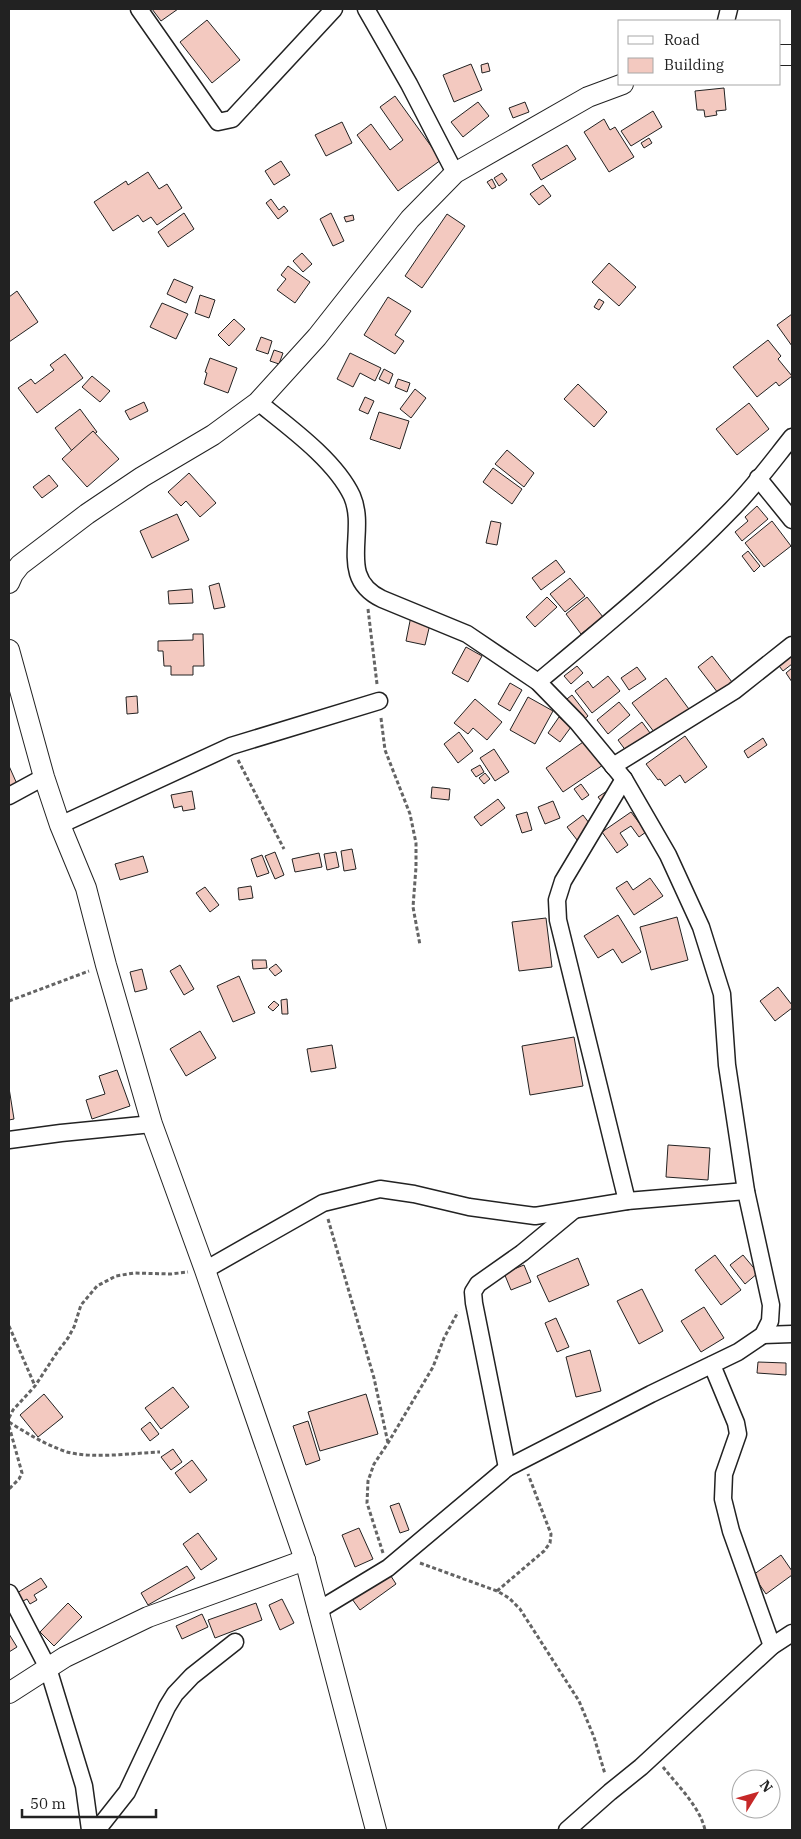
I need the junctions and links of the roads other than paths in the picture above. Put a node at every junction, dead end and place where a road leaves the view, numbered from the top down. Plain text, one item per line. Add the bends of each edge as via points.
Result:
1 (139, 9) edge
2 (334, 9) edge
3 (366, 9) edge
4 (619, 85) edge
5 (455, 173) junction
6 (258, 402) junction
7 (792, 437) edge
8 (758, 478) junction
9 (792, 520) edge
10 (9, 583) edge
11 (792, 645) edge
12 (9, 650) edge
13 (538, 682) junction
14 (379, 701) road end
15 (613, 766) junction
16 (44, 778) junction
17 (624, 779) junction
18 (9, 796) edge
19 (60, 825) junction
20 (152, 1124) junction
21 (9, 1140) edge
22 (746, 1191) junction
23 (627, 1201) junction
24 (574, 1210) junction
25 (205, 1270) junction
26 (792, 1334) edge
27 (763, 1335) junction
28 (712, 1365) junction
29 (507, 1468) junction
30 (305, 1560) junction
31 (9, 1594) edge
32 (317, 1610) junction
33 (792, 1633) edge
34 (235, 1642) dead end
35 (772, 1646) junction
36 (48, 1668) junction
37 (9, 1693) edge
38 (90, 1830) edge
39 (97, 1830) edge
40 (376, 1830) edge
41 (567, 1830) edge

1 - 2 street via 218,122 232,119
3 - 5 street
4 - 5 street via 588,97
5 - 6 street via 410,219 317,337
6 - 10 street via 213,435 87,514 20,564
6 - 13 street via 296,432 339,474 352,498 357,523 356,565 365,588 382,599 467,634
7 - 8 street
8 - 9 street
8 - 13 street via 733,509 693,548
11 - 15 street via 734,691
12 - 16 street
13 - 15 street
14 - 19 street via 231,746
15 - 17 street
16 - 18 street
16 - 19 street
17 - 22 street via 668,854 701,927 722,994 727,1066
17 - 23 street via 563,881 557,900 558,920
19 - 20 street via 86,888
20 - 21 street
20 - 25 street
22 - 23 street
22 - 27 street via 771,1305 770,1321
23 - 24 street
24 - 25 street via 535,1216 380,1190 323,1203
24 - 29 street via 478,1284 473,1292
25 - 30 street
26 - 27 street
27 - 28 street
28 - 29 street
28 - 35 street via 738,1434 724,1474 723,1499
29 - 32 street via 388,1568
30 - 32 street
30 - 36 street via 148,1617
31 - 36 street
32 - 40 street
33 - 35 street
34 - 39 street via 175,1694 128,1792
35 - 41 street
36 - 37 street
36 - 38 street via 84,1786

